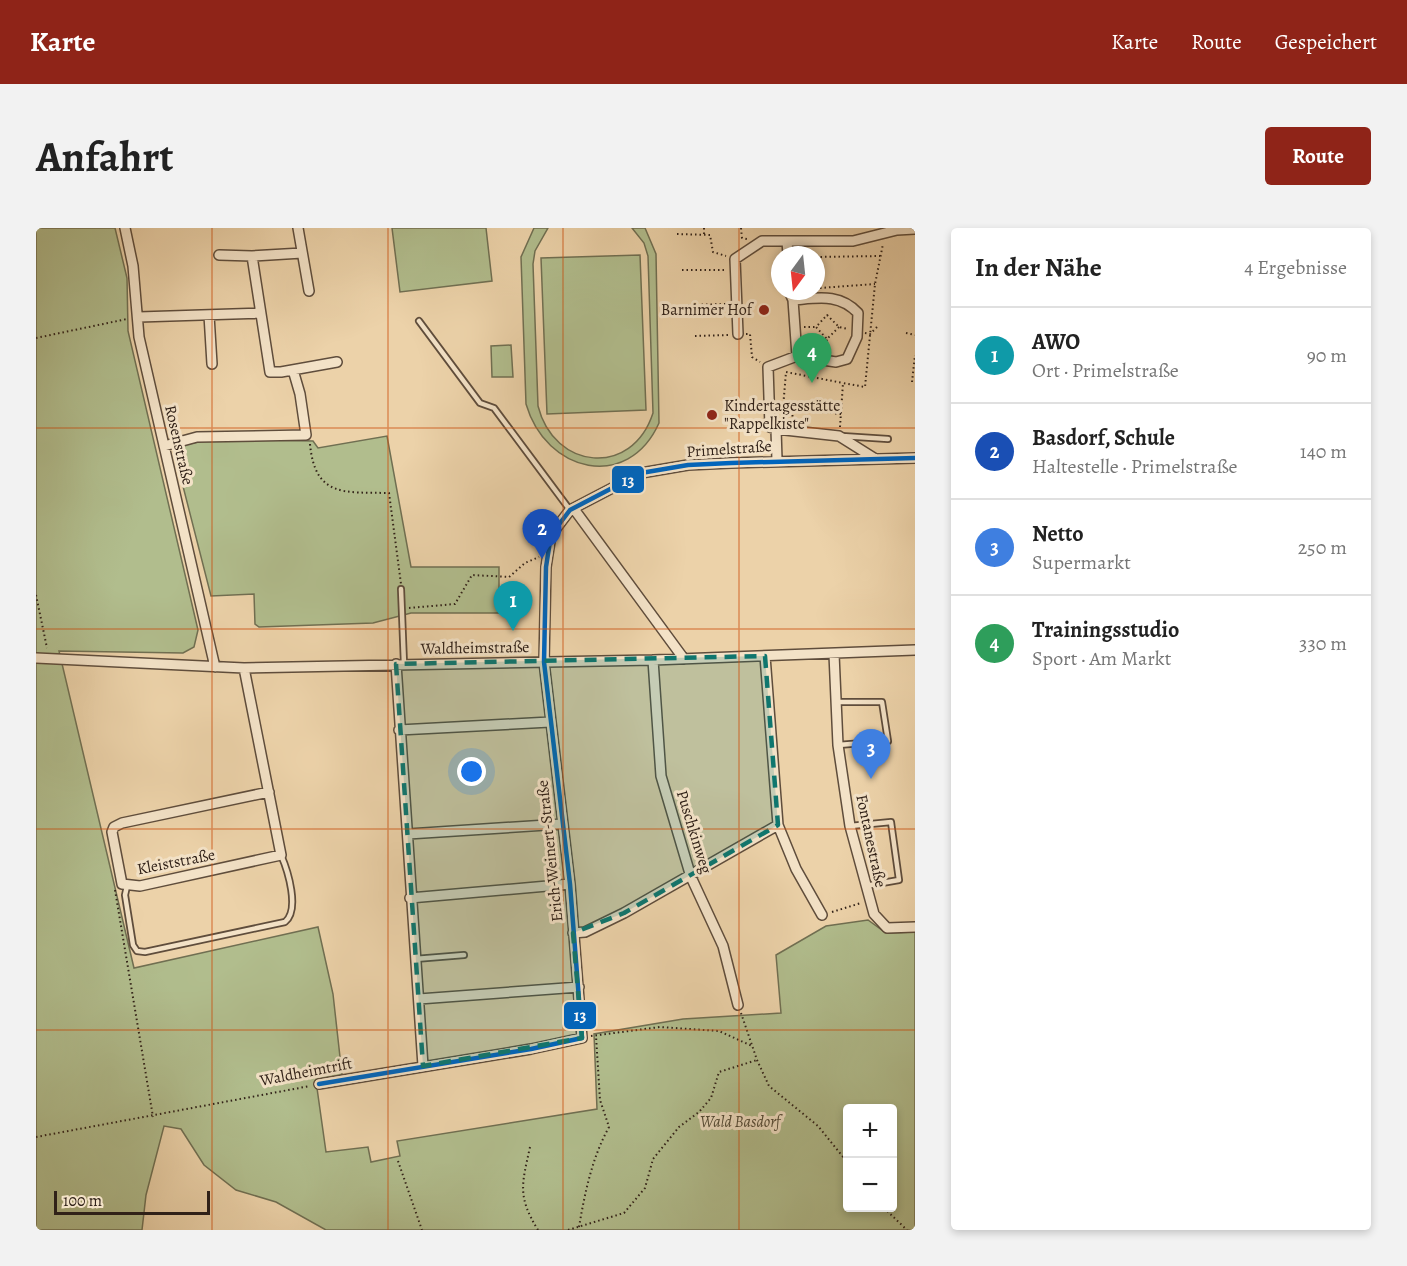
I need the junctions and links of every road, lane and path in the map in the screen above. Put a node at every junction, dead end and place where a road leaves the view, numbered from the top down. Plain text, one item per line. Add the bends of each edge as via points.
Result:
1 (125, 228) edge
2 (298, 228) edge
3 (704, 228) edge
4 (915, 229) edge
5 (676, 234) dead end
6 (704, 235) junction
7 (787, 241) junction
8 (787, 246) edge
9 (302, 253) junction
10 (219, 255) dead end
11 (252, 256) junction
12 (880, 256) dead end
13 (825, 257) edge
14 (735, 259) junction
15 (735, 269) junction
16 (682, 270) dead end
17 (874, 284) dead end
18 (825, 287) edge
19 (309, 291) dead end
20 (825, 298) edge
21 (791, 300) edge
22 (737, 303) junction
23 (688, 305) dead end
24 (260, 313) junction
25 (209, 315) junction
26 (139, 317) junction
27 (419, 321) dead end
28 (839, 327) joint
29 (906, 333) dead end
30 (738, 334) junction
31 (915, 335) edge
32 (695, 336) dead end
33 (36, 338) edge
34 (915, 355) edge
35 (797, 356) junction
36 (337, 362) dead end
37 (212, 364) dead end
38 (768, 367) junction
39 (293, 370) junction
40 (912, 382) dead end
41 (843, 383) dead end
42 (793, 409) junction
43 (841, 414) dead end
44 (731, 427) dead end
45 (773, 428) junction
46 (791, 429) junction
47 (306, 435) junction
48 (839, 436) junction
49 (888, 439) dead end
50 (164, 446) junction
51 (915, 458) edge
52 (873, 459) junction
53 (777, 460) junction
54 (572, 509) junction
55 (548, 554) junction
56 (401, 590) joint
57 (36, 596) edge
58 (400, 609) junction
59 (915, 650) edge
60 (834, 654) junction
61 (765, 656) junction
62 (36, 658) edge
63 (49, 658) junction
64 (684, 659) junction
65 (653, 660) junction
66 (544, 662) junction
67 (400, 664) junction
68 (215, 667) junction
69 (244, 668) junction
70 (836, 702) junction
71 (550, 723) junction
72 (399, 730) junction
73 (838, 745) junction
74 (269, 792) junction
75 (562, 824) junction
76 (778, 825) junction
77 (849, 826) junction
78 (408, 834) junction
79 (281, 855) junction
80 (691, 877) junction
81 (570, 884) junction
82 (124, 885) junction
83 (865, 886) junction
84 (410, 897) junction
85 (869, 900) junction
86 (822, 915) joint
87 (915, 927) edge
88 (573, 933) junction
89 (464, 955) dead end
90 (415, 959) junction
91 (579, 987) junction
92 (419, 999) junction
93 (738, 1005) joint
94 (596, 1036) junction
95 (582, 1038) junction
96 (754, 1046) junction
97 (757, 1060) junction
98 (423, 1066) junction
99 (319, 1084) joint
100 (153, 1117) junction
101 (36, 1137) edge
102 (530, 1147) dead end
103 (844, 1158) edge
104 (398, 1161) dead end
105 (888, 1212) edge
106 (579, 1227) junction
107 (422, 1230) edge
108 (538, 1230) edge
109 (568, 1230) edge
110 (907, 1230) edge

1 - 26 street, Rosenstraße
2 - 9 street
3 - 6 path
4 - 7 street via 853,241
5 - 6 path
6 - 14 path via 710,235 713,252
7 - 8 street
7 - 14 street via 762,241
9 - 11 street
9 - 19 street
10 - 11 street
11 - 24 street
12 - 13 path
14 - 15 street
15 - 16 path
15 - 22 street
17 - 18 path
20 - 35 street via 848,302 858,313 857,337 847,359 836,362
21 - 35 street
22 - 23 path
22 - 30 street
24 - 25 street
24 - 39 street via 270,372
25 - 26 street
25 - 37 street
26 - 33 path
26 - 50 street, Rosenstraße via 139,337
27 - 54 lane via 480,403 494,408
28 - 28 path via 827,315 816,327 827,339
29 - 31 path
30 - 32 path
30 - 38 path via 750,334 752,357
34 - 40 path
35 - 38 street
36 - 39 street
38 - 45 street
39 - 47 street
41 - 42 path via 786,372 783,408
42 - 43 path
42 - 46 path
44 - 45 path
45 - 46 street
45 - 53 street
46 - 48 street
47 - 50 street via 197,438
47 - 56 path via 312,466 325,483 346,492 389,493
48 - 49 lane
48 - 52 street
50 - 68 street, Rosenstraße
51 - 52 street, Primelstraße
52 - 53 street, Primelstraße
53 - 54 street, Primelstraße via 688,465 641,473
54 - 55 street, Primelstraße via 551,535
54 - 64 street
55 - 58 path via 525,563 509,577 472,575 455,604
55 - 66 street, Primelstraße
56 - 58 lane
57 - 63 path
58 - 67 lane
59 - 60 street, Waldheimstraße
60 - 61 street, Waldheimstraße
60 - 70 street, Fontanestraße
61 - 64 street, Waldheimstraße
61 - 76 street
62 - 63 street, Waldheimstraße
63 - 68 street, Waldheimstraße
64 - 65 street, Waldheimstraße
65 - 66 street, Waldheimstraße
65 - 80 street, Puschkinweg via 661,776
66 - 67 street, Waldheimstraße
66 - 71 street, Erich-Weinert-Straße
67 - 69 street, Waldheimstraße
67 - 72 street
68 - 69 street, Waldheimstraße
69 - 74 street
70 - 73 street, Fontanestraße
70 - 73 lane via 882,702 888,741
71 - 72 street
71 - 75 street, Erich-Weinert-Straße
72 - 78 street
73 - 77 street, Fontanestraße
74 - 79 street
74 - 82 street, Kleiststraße via 114,827
75 - 78 street
75 - 81 street, Erich-Weinert-Straße
76 - 80 street
76 - 86 street via 796,869
77 - 83 street, Fontanestraße
77 - 83 lane via 891,822 899,880
78 - 84 street
79 - 82 street, Kleiststraße via 140,886
79 - 82 lane via 292,908 285,922 145,952 137,951 133,945
80 - 88 street via 585,932
80 - 93 street, Puschkinweg via 723,946
81 - 84 street
81 - 88 street, Erich-Weinert-Straße
82 - 100 path via 114,890
83 - 85 street, Fontanestraße
84 - 90 street
85 - 86 path
85 - 87 street, Fontanestraße via 873,914 887,928
88 - 91 street, Erich-Weinert-Straße
89 - 90 lane
90 - 92 street
91 - 92 street
91 - 95 street, Erich-Weinert-Straße
92 - 98 street
93 - 96 path
94 - 95 path
94 - 96 path via 660,1027 719,1032
94 - 106 path via 600,1100 609,1127 598,1147
95 - 98 street, Waldheimtrift
96 - 97 path
97 - 103 path via 770,1086 818,1126
97 - 106 path via 719,1072 711,1098 679,1127 653,1159 645,1188 624,1213
98 - 99 street, Waldheimtrift
99 - 100 path, Waldheimtrift
100 - 101 path, Waldheimtrift
102 - 108 path via 521,1188
104 - 107 path
105 - 110 path
106 - 109 path

